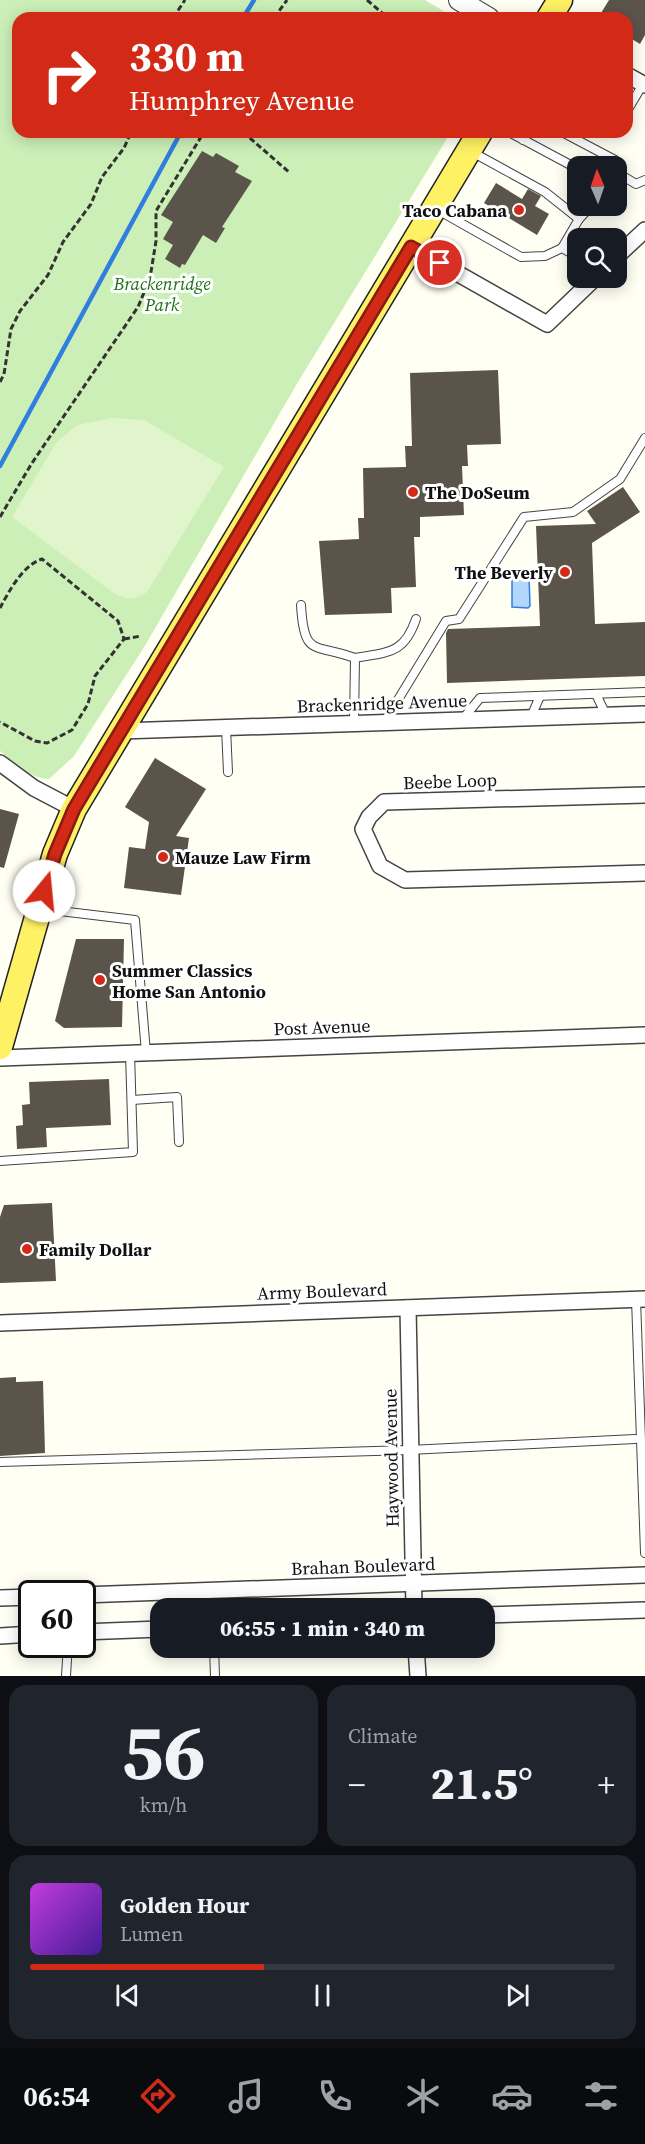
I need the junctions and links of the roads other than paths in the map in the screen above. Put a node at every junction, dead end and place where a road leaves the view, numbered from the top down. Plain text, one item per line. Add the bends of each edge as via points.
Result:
1 (459, 0) edge
2 (479, 12) edge
3 (644, 83) edge
4 (633, 101) edge
5 (520, 138) edge
6 (573, 138) edge
7 (523, 140) joint
8 (475, 141) edge
9 (607, 156) edge
10 (567, 163) edge
11 (627, 178) edge
12 (645, 180) edge
13 (435, 209) junction
14 (582, 216) edge
15 (579, 219) junction
16 (645, 230) edge
17 (411, 247) junction
18 (627, 247) edge
19 (562, 248) junction
20 (567, 251) edge
21 (585, 288) edge
22 (645, 438) edge
23 (301, 605) dead end
24 (416, 619) dead end
25 (355, 658) junction
26 (645, 693) edge
27 (596, 694) junction
28 (540, 696) junction
29 (645, 714) edge
30 (606, 715) junction
31 (531, 717) junction
32 (462, 720) junction
33 (354, 723) junction
34 (385, 723) junction
35 (226, 728) junction
36 (121, 731) junction
37 (0, 763) edge
38 (228, 772) dead end
39 (645, 795) edge
40 (74, 809) junction
41 (645, 873) edge
42 (38, 909) junction
43 (4, 1018) edge
44 (645, 1035) edge
45 (0, 1047) edge
46 (130, 1053) junction
47 (146, 1053) junction
48 (0, 1058) edge
49 (132, 1100) junction
50 (179, 1142) dead end
51 (0, 1161) edge
52 (640, 1299) edge
53 (408, 1308) junction
54 (0, 1323) edge
55 (635, 1439) dead end
56 (409, 1450) junction
57 (0, 1462) edge
58 (645, 1553) edge
59 (645, 1575) edge
60 (414, 1583) junction
61 (96, 1594) edge
62 (18, 1597) edge
63 (0, 1598) edge
64 (414, 1598) edge
65 (645, 1610) edge
66 (495, 1615) edge
67 (150, 1629) edge
68 (96, 1631) edge
69 (18, 1635) edge
70 (0, 1636) edge
71 (67, 1658) edge
72 (214, 1658) edge
73 (417, 1658) edge
74 (66, 1676) edge
75 (215, 1676) edge
76 (418, 1676) edge

1 - 2 street
3 - 4 lane
5 - 7 lane
6 - 9 lane
7 - 10 lane
8 - 13 main road
8 - 15 lane
11 - 12 lane via 636,184
13 - 17 main road
13 - 19 lane via 521,257 545,256
14 - 15 lane
15 - 19 lane
16 - 18 street
17 - 21 street via 547,324
17 - 36 main road
19 - 20 lane
22 - 34 lane via 620,479 573,512 524,517 459,619 446,621
23 - 25 lane via 305,639 314,648
24 - 25 lane via 409,640 390,652
25 - 33 lane
26 - 27 lane
27 - 28 lane
27 - 30 lane
28 - 31 lane
28 - 32 lane via 480,698
29 - 30 street, Brackenridge Avenue
30 - 31 street, Brackenridge Avenue
31 - 32 street, Brackenridge Avenue
32 - 34 street, Brackenridge Avenue
33 - 34 street, Brackenridge Avenue
33 - 35 street, Brackenridge Avenue
35 - 36 street, Brackenridge Avenue
35 - 38 lane
36 - 40 main road
37 - 40 street via 34,788
39 - 41 street, Beebe Loop via 384,802 363,829 380,866 405,880
40 - 42 main road
42 - 43 main road
42 - 47 lane via 135,920
43 - 45 main road
44 - 47 street, Post Avenue
46 - 47 street, Post Avenue
46 - 48 street, Post Avenue
46 - 49 lane
49 - 50 lane via 177,1097
49 - 51 lane via 133,1152
52 - 53 street, Army Boulevard
52 - 58 lane
53 - 54 street, Army Boulevard
53 - 56 street, Haywood Avenue
55 - 56 lane
56 - 57 lane
56 - 60 street, Haywood Avenue
59 - 60 street, Brahan Boulevard
60 - 61 street, Brahan Boulevard
60 - 64 street, Haywood Avenue
62 - 63 street
65 - 66 street
67 - 68 street
69 - 70 street
71 - 74 lane
72 - 75 lane
73 - 76 street

